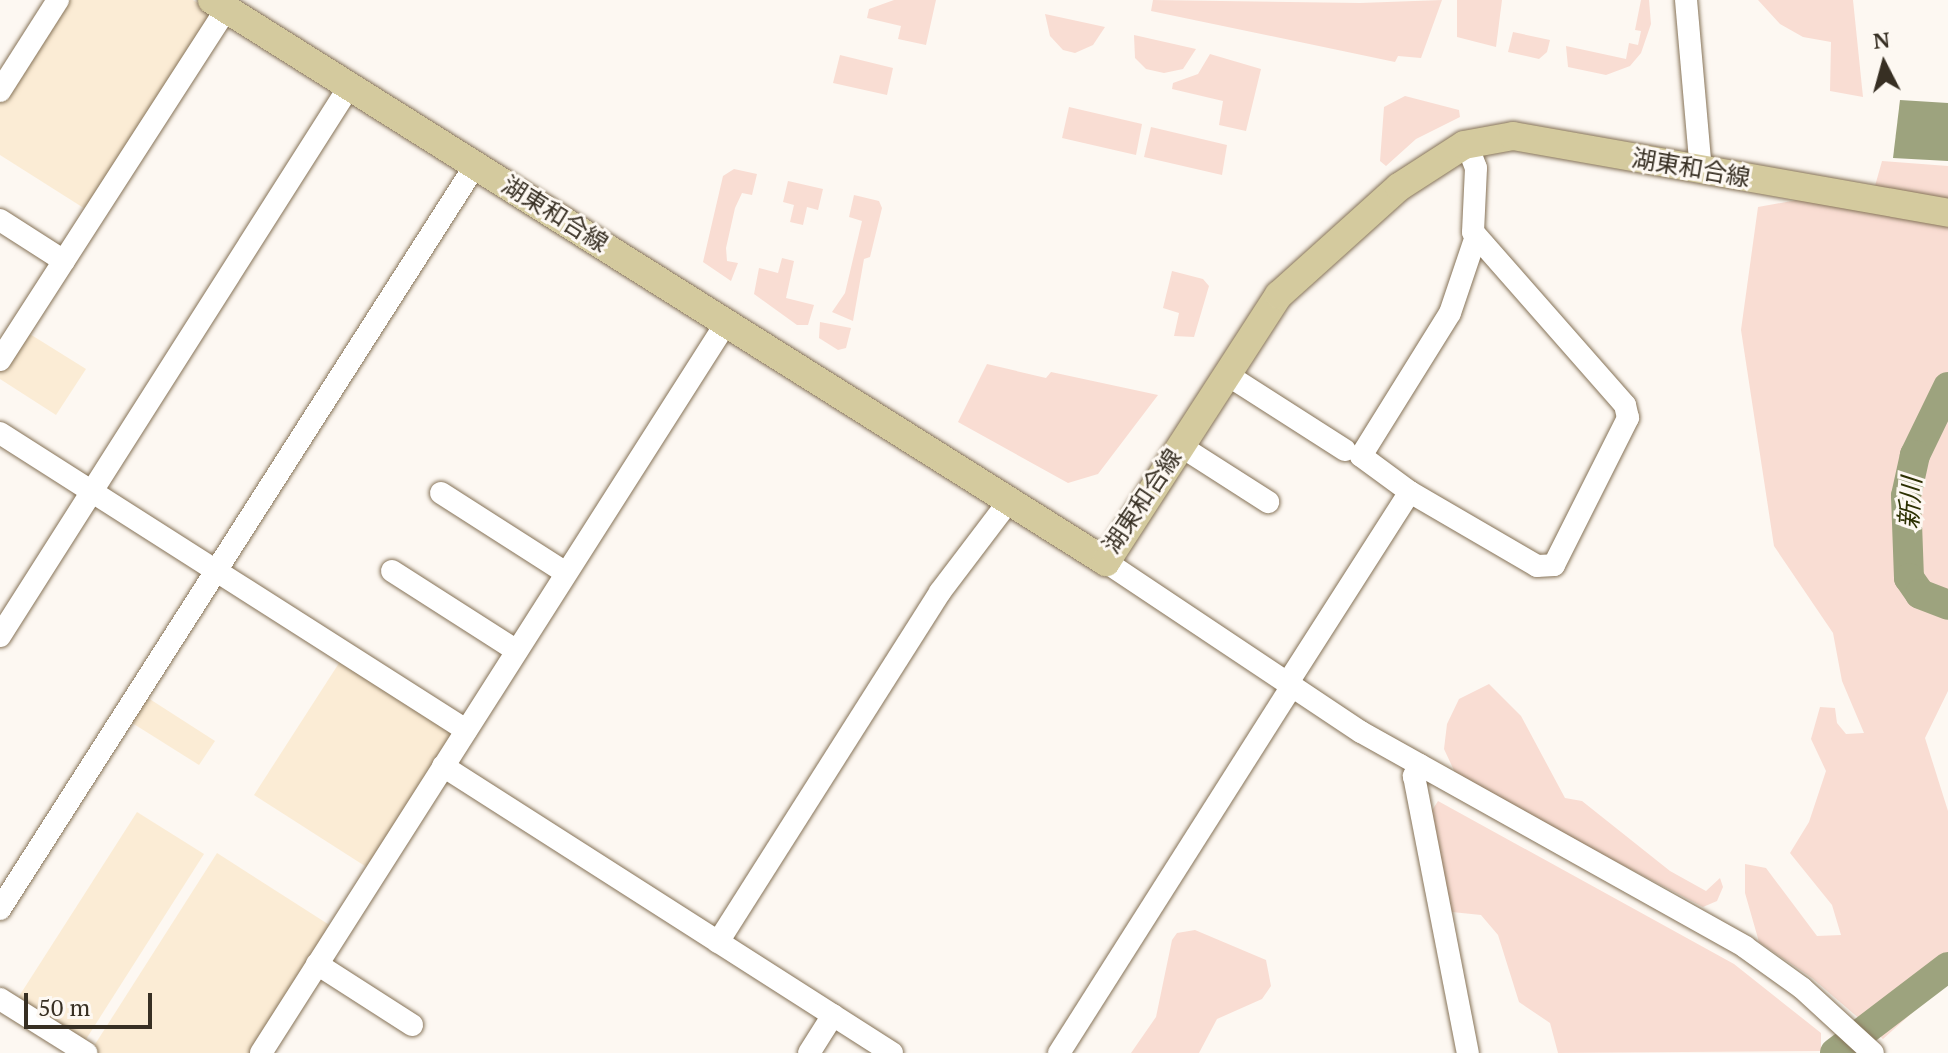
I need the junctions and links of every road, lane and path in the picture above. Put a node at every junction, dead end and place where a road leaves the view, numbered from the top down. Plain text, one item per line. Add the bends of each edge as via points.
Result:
1 (58, 0) edge
2 (1686, 0) edge
3 (219, 5) edge
4 (349, 87) junction
5 (0, 91) edge
6 (1467, 144) junction
7 (476, 164) junction
8 (1701, 170) junction
9 (1948, 213) edge
10 (0, 220) edge
11 (1476, 236) junction
12 (64, 261) junction
13 (726, 323) junction
14 (0, 360) edge
15 (1226, 374) junction
16 (0, 433) edge
17 (1179, 445) junction
18 (1345, 450) dead end
19 (93, 492) junction
20 (1410, 492) junction
21 (441, 493) dead end
22 (1009, 501) junction
23 (1268, 502) dead end
24 (1106, 562) junction
25 (216, 571) junction
26 (392, 571) dead end
27 (566, 573) junction
28 (0, 636) edge
29 (517, 651) junction
30 (1289, 686) junction
31 (466, 730) junction
32 (1420, 765) junction
33 (443, 766) junction
34 (0, 909) edge
35 (718, 942) junction
36 (317, 964) junction
37 (0, 999) edge
38 (833, 1015) junction
39 (412, 1025) dead end
40 (86, 1053) edge
41 (261, 1053) edge
42 (809, 1053) edge
43 (892, 1053) edge
44 (1059, 1053) edge
45 (1468, 1053) edge
46 (1873, 1053) edge

1 - 5 street
2 - 8 street
3 - 4 main road, 湖東和合線
3 - 12 street
4 - 7 main road, 湖東和合線
4 - 19 street
6 - 8 main road, 湖東和合線 via 1513,136
6 - 11 street via 1476,168
6 - 15 main road, 湖東和合線 via 1408,179 1289,283
7 - 13 main road, 湖東和合線
7 - 25 street
8 - 9 main road, 湖東和合線
10 - 12 street
11 - 20 street via 1450,313 1361,456
11 - 20 street via 1625,405 1628,418 1554,565 1537,566
12 - 14 street
13 - 22 main road, 湖東和合線
13 - 27 street
15 - 17 main road, 湖東和合線
15 - 18 street
16 - 19 street
17 - 23 street
17 - 24 main road, 湖東和合線
19 - 25 street
19 - 28 street
20 - 30 street
21 - 27 street
22 - 24 main road, 湖東和合線
22 - 35 street via 940,592
24 - 30 street
25 - 31 street
25 - 34 street
26 - 29 street
27 - 29 street
29 - 31 street
30 - 32 street
30 - 44 street
31 - 33 street
32 - 45 street via 1414,776
32 - 46 street via 1726,935
33 - 35 street
33 - 36 street
35 - 38 street
36 - 39 street
36 - 41 street
37 - 40 street
38 - 42 street
38 - 43 street

